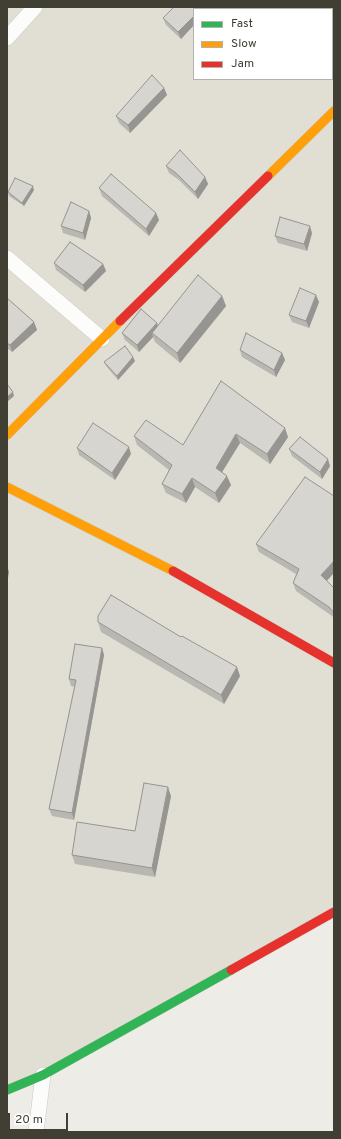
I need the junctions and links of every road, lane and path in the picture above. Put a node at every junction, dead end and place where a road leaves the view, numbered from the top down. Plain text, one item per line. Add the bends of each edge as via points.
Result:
1 (35, 7) edge
2 (7, 38) edge
3 (334, 111) edge
4 (7, 258) edge
5 (102, 339) junction
6 (7, 435) edge
7 (7, 487) edge
8 (334, 663) edge
9 (334, 912) edge
10 (43, 1075) junction
11 (7, 1090) edge
12 (36, 1132) edge

1 - 2 street
3 - 5 street
4 - 5 street
5 - 6 street
7 - 8 street via 189,579
9 - 10 street
10 - 11 street
10 - 12 street

